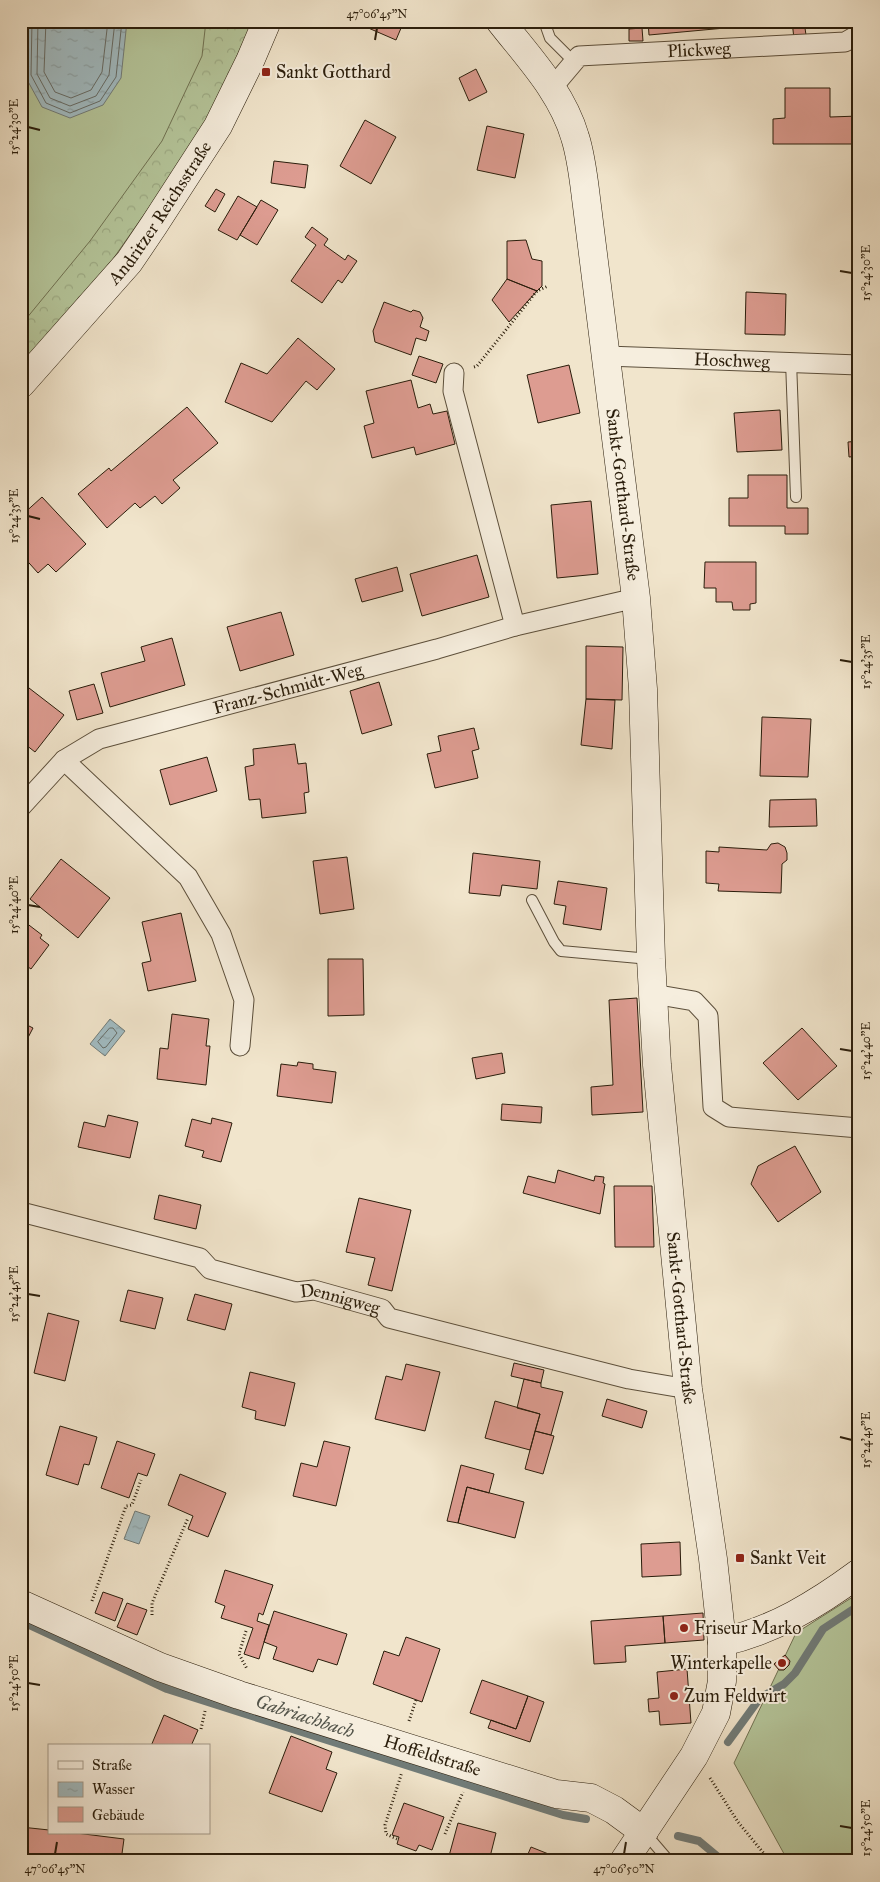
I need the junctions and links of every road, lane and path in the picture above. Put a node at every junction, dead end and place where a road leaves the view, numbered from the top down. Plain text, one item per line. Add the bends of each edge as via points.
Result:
1 (267, 21) edge
2 (500, 21) edge
3 (544, 21) edge
4 (859, 34) edge
5 (574, 62) junction
6 (552, 88) junction
7 (548, 286) dead end
8 (606, 356) junction
9 (791, 361) junction
10 (859, 365) edge
11 (454, 373) joint
12 (21, 384) edge
13 (796, 497) dead end
14 (636, 598) junction
15 (515, 626) junction
16 (64, 760) junction
17 (21, 807) edge
18 (532, 900) dead end
19 (651, 959) junction
20 (653, 994) junction
21 (240, 1046) dead end
22 (859, 1128) edge
23 (21, 1212) edge
24 (688, 1389) junction
25 (141, 1480) dead end
26 (188, 1518) dead end
27 (859, 1573) edge
28 (92, 1600) dead end
29 (21, 1604) edge
30 (152, 1615) dead end
31 (246, 1631) dead end
32 (722, 1642) junction
33 (247, 1670) dead end
34 (416, 1700) dead end
35 (206, 1708) dead end
36 (407, 1727) dead end
37 (201, 1729) dead end
38 (694, 1756) junction
39 (402, 1772) dead end
40 (464, 1790) dead end
41 (644, 1832) junction
42 (444, 1834) dead end
43 (397, 1839) dead end
44 (624, 1861) edge
45 (669, 1861) edge
46 (770, 1861) edge

1 - 12 main road, Andritzer Reichsstraße via 218,126 129,262
2 - 6 main road, Sankt-Gotthard-Straße
3 - 5 lane via 550,38
4 - 5 street, Plickweg via 845,42 579,56
5 - 6 street
6 - 8 main road, Sankt-Gotthard-Straße via 575,137 582,167
7 - 11 path via 537,291 477,366
8 - 9 street, Hoschweg
8 - 14 main road, Sankt-Gotthard-Straße
9 - 10 street, Hoschweg
9 - 13 lane
11 - 15 street via 453,391
14 - 15 street, Franz-Schmidt-Weg
14 - 19 main road, Sankt-Gotthard-Straße via 643,689
15 - 16 street, Franz-Schmidt-Weg via 99,739
16 - 17 street, Franz-Schmidt-Weg
16 - 21 street via 188,877 221,934 244,1000
18 - 19 lane via 561,951
19 - 20 main road, Sankt-Gotthard-Straße
20 - 22 street via 694,1001 708,1016 713,1107 729,1117
20 - 24 main road, Sankt-Gotthard-Straße
23 - 24 street, Dennigweg via 200,1258 210,1269 296,1292 314,1290 382,1309 389,1318 629,1379
24 - 32 main road, Sankt-Gotthard-Straße
25 - 28 path via 132,1505 126,1506
26 - 30 path via 152,1603
27 - 32 main road via 809,1607 769,1628
29 - 41 main road, Hoffeldstraße via 160,1667 216,1687 556,1794 591,1798
31 - 33 path via 239,1654
32 - 38 main road, Sankt-Gotthard-Straße via 722,1681 716,1713
34 - 36 path
35 - 37 path
38 - 41 main road, Sankt-Gotthard-Straße
38 - 46 path via 738,1822
39 - 43 path via 385,1825 386,1834
40 - 42 path
41 - 44 main road, Sankt-Gotthard-Straße
41 - 45 lane

